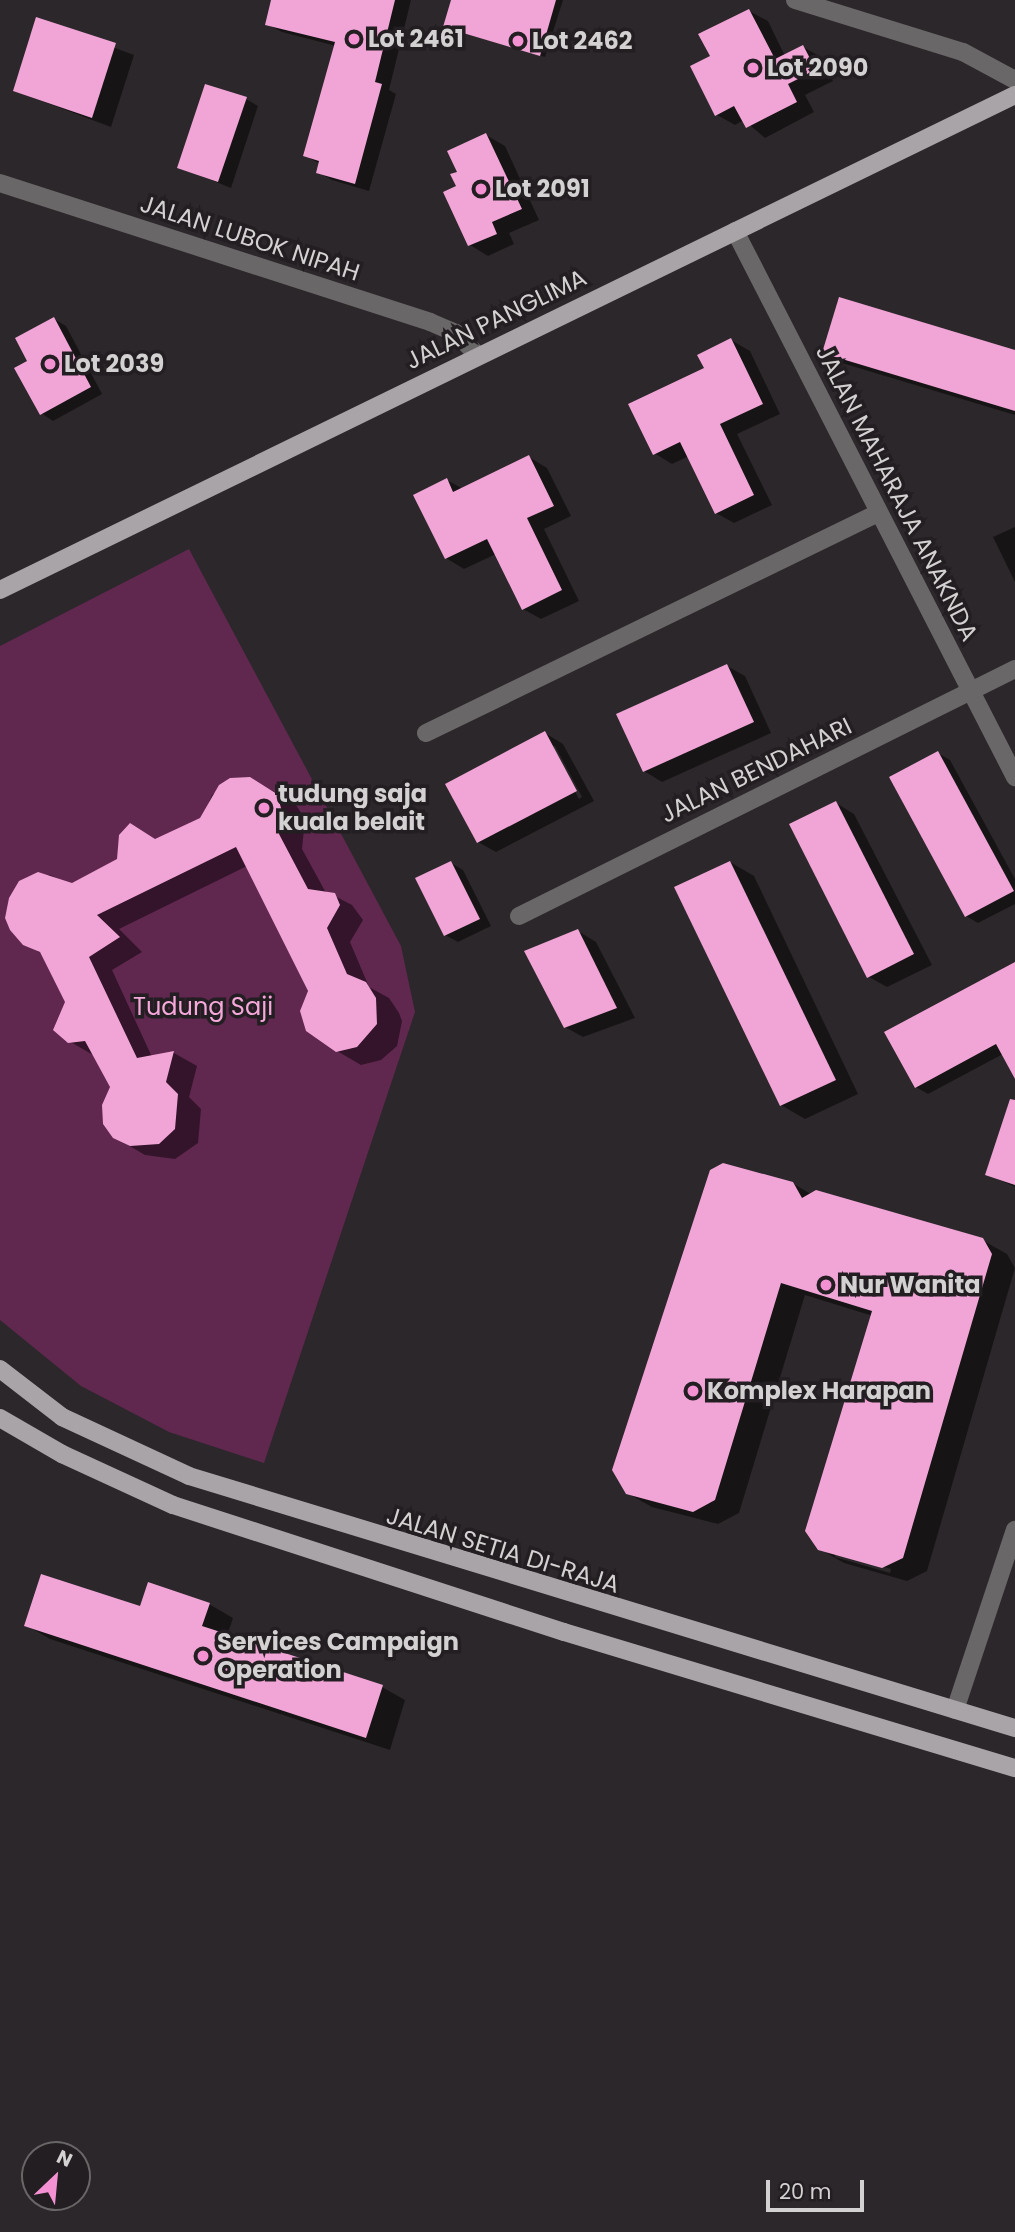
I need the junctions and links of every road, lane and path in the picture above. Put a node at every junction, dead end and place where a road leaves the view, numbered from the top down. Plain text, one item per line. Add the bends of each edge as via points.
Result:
1 (795, 0) edge
2 (1015, 80) edge
3 (1015, 95) edge
4 (0, 183) edge
5 (735, 231) junction
6 (477, 355) junction
7 (878, 513) junction
8 (0, 590) edge
9 (1015, 669) edge
10 (971, 690) junction
11 (426, 733) dead end
12 (1015, 777) edge
13 (519, 916) dead end
14 (0, 1368) edge
15 (0, 1418) edge
16 (1015, 1530) edge
17 (955, 1710) junction
18 (1015, 1728) edge
19 (1015, 1768) edge

1 - 2 street via 963,52
3 - 5 main road, JALAN PANGLIMA
4 - 6 street, JALAN LUBOK NIPAH via 430,322 456,333
5 - 6 main road, JALAN PANGLIMA
5 - 7 street, JALAN MAHARAJA ANAKNDA
6 - 8 main road, JALAN PANGLIMA
7 - 10 street, JALAN MAHARAJA ANAKNDA
7 - 11 street
9 - 10 street, JALAN BENDAHARI
10 - 12 street, JALAN MAHARAJA ANAKNDA
10 - 13 street, JALAN BENDAHARI
14 - 17 main road, JALAN SETIA DI-RAJA via 62,1417 189,1476
15 - 19 main road via 62,1454 173,1505 564,1632
16 - 17 street
17 - 18 main road, JALAN SETIA DI-RAJA

